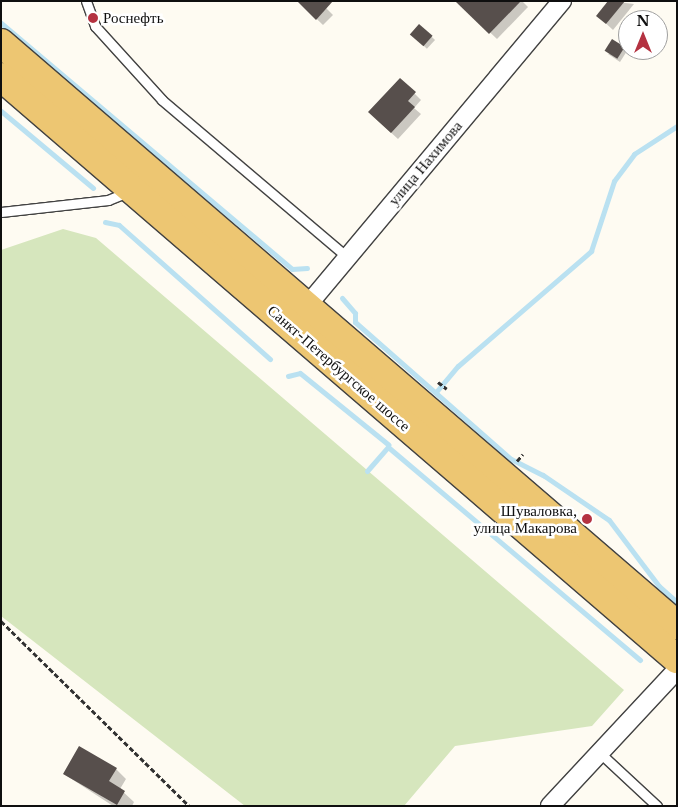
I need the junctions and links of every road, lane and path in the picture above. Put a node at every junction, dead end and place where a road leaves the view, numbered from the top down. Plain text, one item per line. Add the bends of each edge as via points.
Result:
1 (86, 1) edge
2 (562, 1) edge
3 (1, 44) edge
4 (1, 77) edge
5 (130, 191) junction
6 (1, 212) edge
7 (347, 257) junction
8 (298, 316) junction
9 (438, 382) dead end
10 (446, 389) dead end
11 (1, 621) edge
12 (677, 625) edge
13 (677, 659) edge
14 (677, 670) edge
15 (600, 753) junction
16 (189, 806) edge
17 (550, 806) edge
18 (657, 806) edge

1 - 7 lane via 95,26 162,100
2 - 7 street, улица Нахимова
3 - 8 main road, Санкт-Петербургское шоссе
4 - 5 main road, Санкт-Петербургское шоссе
5 - 6 lane via 108,200
5 - 8 main road, Санкт-Петербургское шоссе
7 - 8 street, улица Нахимова
8 - 12 main road, Санкт-Петербургское шоссе
8 - 13 main road, Санкт-Петербургское шоссе
9 - 10 path
11 - 16 path
14 - 15 street
15 - 17 street
15 - 18 lane

